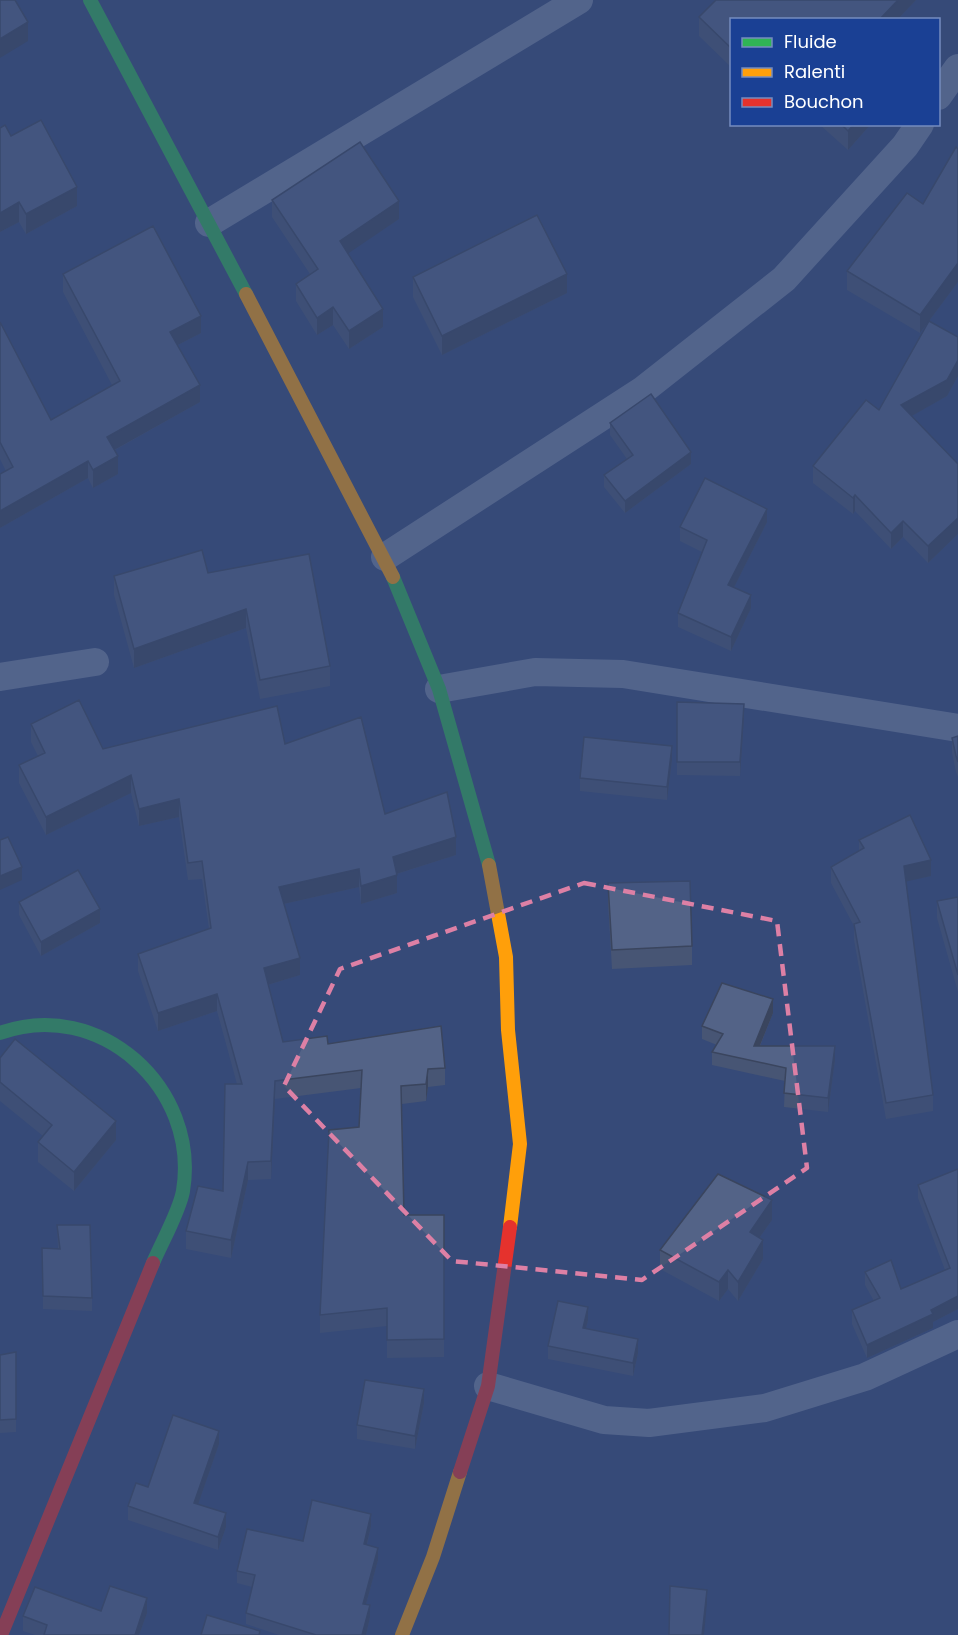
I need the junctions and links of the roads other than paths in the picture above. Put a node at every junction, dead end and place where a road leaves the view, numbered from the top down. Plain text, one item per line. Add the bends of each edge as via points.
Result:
1 (90, 0) edge
2 (579, 0) edge
3 (958, 68) edge
4 (940, 95) edge
5 (919, 126) edge
6 (208, 223) junction
7 (385, 557) junction
8 (95, 662) dead end
9 (0, 677) edge
10 (439, 689) junction
11 (958, 728) edge
12 (0, 1033) edge
13 (958, 1334) edge
14 (488, 1386) junction
15 (1, 1635) edge
16 (402, 1635) edge

1 - 6 street
2 - 6 street
3 - 4 street
5 - 7 street via 784,279 643,390
6 - 7 street
7 - 10 street
8 - 9 street
10 - 11 street via 536,672 623,674
10 - 14 street via 477,815 495,892 506,957 508,1030 520,1144
12 - 15 street via 11,1028 56,1024 89,1032 127,1051 156,1078 180,1132 183,1191
13 - 14 street via 865,1377 765,1408 649,1423 604,1420
14 - 16 street via 433,1557

